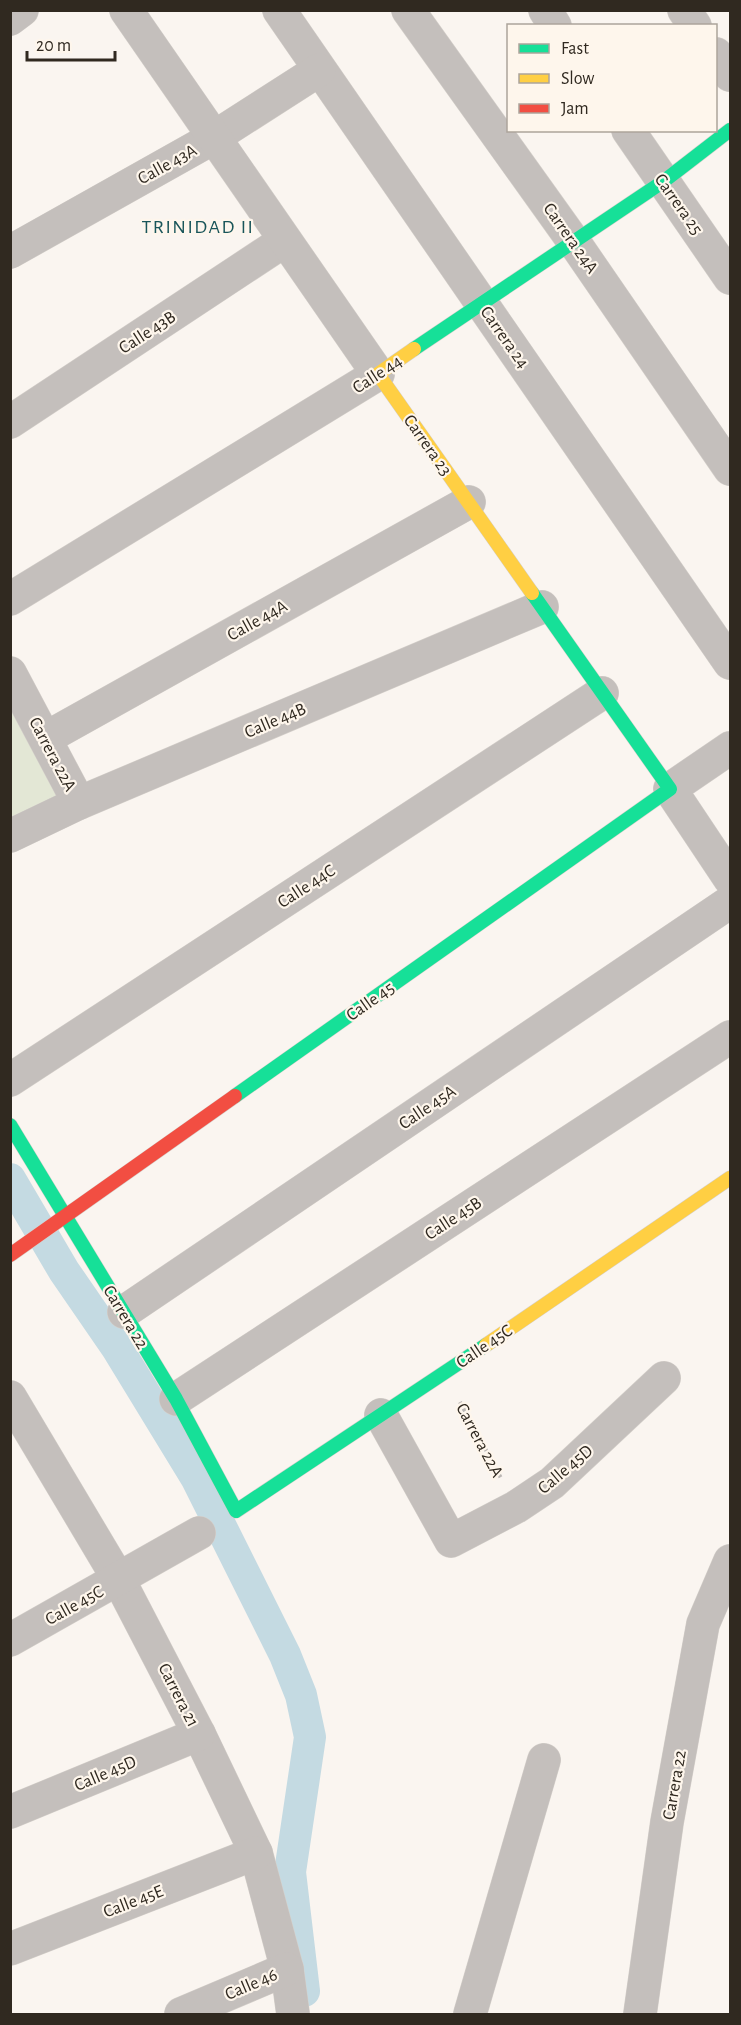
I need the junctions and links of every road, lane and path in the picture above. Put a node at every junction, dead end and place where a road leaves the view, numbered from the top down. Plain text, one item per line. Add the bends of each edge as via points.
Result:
1 (22, 10) edge
2 (126, 10) edge
3 (279, 10) edge
4 (408, 10) edge
5 (545, 10) edge
6 (684, 10) edge
7 (10, 19) edge
8 (554, 24) edge
9 (694, 24) edge
10 (717, 56) edge
11 (319, 70) junction
12 (730, 75) edge
13 (730, 130) edge
14 (629, 132) edge
15 (213, 138) junction
16 (664, 182) junction
17 (284, 242) junction
18 (574, 242) junction
19 (10, 252) edge
20 (730, 278) edge
21 (482, 305) junction
22 (378, 374) junction
23 (10, 422) edge
24 (730, 469) edge
25 (469, 502) junction
26 (10, 599) edge
27 (542, 607) junction
28 (730, 663) edge
29 (10, 673) edge
30 (602, 693) junction
31 (45, 738) junction
32 (730, 748) edge
33 (670, 789) junction
34 (79, 803) junction
35 (10, 836) edge
36 (730, 879) edge
37 (730, 902) edge
38 (730, 1037) edge
39 (10, 1080) edge
40 (10, 1125) edge
41 (730, 1178) edge
42 (65, 1217) junction
43 (14, 1253) edge
44 (124, 1312) junction
45 (445, 1373) junction
46 (664, 1377) dead end
47 (176, 1399) junction
48 (15, 1412) edge
49 (381, 1415) junction
50 (516, 1507) junction
51 (236, 1511) joint
52 (199, 1533) dead end
53 (730, 1561) edge
54 (119, 1580) junction
55 (10, 1640) edge
56 (199, 1734) junction
57 (544, 1760) dead end
58 (10, 1812) edge
59 (256, 1854) junction
60 (10, 1949) edge
61 (287, 1968) junction
62 (181, 2014) edge
63 (293, 2014) edge
64 (470, 2014) edge
65 (640, 2014) edge

1 - 7 street
2 - 15 street, Carrera 23
3 - 11 street, Carrera 24
4 - 18 street, Carrera 24A
5 - 8 street
6 - 9 street
10 - 12 street
11 - 15 street, Calle 43A
11 - 21 street, Carrera 24
13 - 16 street, Calle 44
14 - 16 street, Carrera 25
15 - 17 street, Carrera 23
15 - 19 street, Calle 43A
16 - 18 street, Calle 44
16 - 20 street, Carrera 25
17 - 22 street, Carrera 23
17 - 23 street, Calle 43B
18 - 21 street, Calle 44
18 - 24 street, Carrera 24A
21 - 22 street, Calle 44
21 - 28 street, Carrera 24
22 - 25 street, Carrera 23
22 - 26 street, Calle 44
25 - 27 street, Carrera 23
25 - 31 street, Calle 44A
27 - 30 street, Carrera 23
27 - 34 street, Calle 44B
29 - 31 street, Carrera 22A
30 - 33 street, Carrera 23
30 - 39 street, Calle 44C
31 - 34 street, Carrera 22A
32 - 33 street, Calle 45
33 - 36 street, Carrera 23
33 - 42 street, Calle 45
34 - 35 street, Calle 44B
37 - 44 street, Calle 45A
38 - 47 street, Calle 45B
40 - 42 street, Carrera 22
41 - 45 street, Calle 45C
42 - 43 street, Calle 45
42 - 44 street, Carrera 22
44 - 47 street, Carrera 22
45 - 49 street, Calle 45C
45 - 50 path, Carrera 22A
46 - 50 street, Calle 45D via 552,1483
47 - 51 street, Carrera 22
48 - 54 street, Carrera 21
49 - 50 street, Calle 45D via 452,1541
49 - 51 street, Calle 45C
52 - 54 street, Calle 45C
53 - 65 street, Carrera 22 via 703,1624 667,1822
54 - 55 street, Calle 45C
54 - 56 street, Carrera 21
56 - 58 street, Calle 45D
56 - 59 street, Carrera 21
57 - 64 street
59 - 60 street, Calle 45E
59 - 61 street, Carrera 21
61 - 62 street, Calle 46
61 - 63 street, Carrera 21

